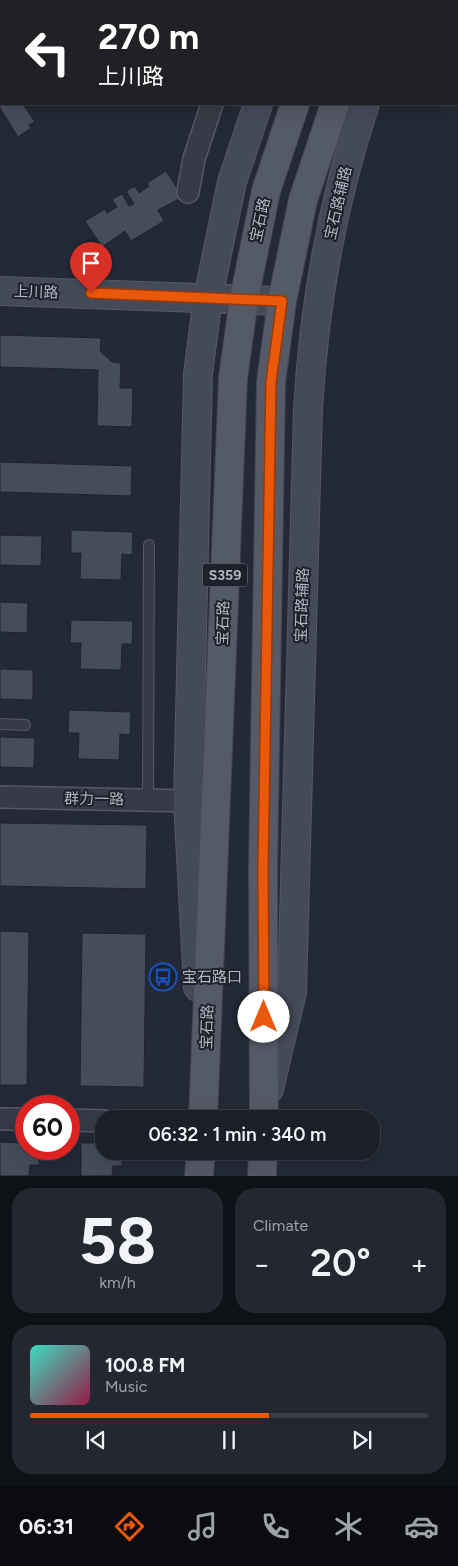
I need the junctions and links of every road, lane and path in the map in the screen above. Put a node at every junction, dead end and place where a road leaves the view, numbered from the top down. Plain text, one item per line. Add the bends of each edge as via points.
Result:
1 (212, 105) edge
2 (258, 105) edge
3 (294, 105) edge
4 (335, 105) edge
5 (365, 105) edge
6 (188, 192) dead end
7 (0, 291) edge
8 (208, 297) junction
9 (244, 299) junction
10 (282, 301) junction
11 (149, 545) dead end
12 (0, 724) edge
13 (25, 724) dead end
14 (0, 797) edge
15 (148, 800) junction
16 (188, 801) junction
17 (203, 1107) edge
18 (264, 1110) edge
19 (265, 1110) edge
20 (0, 1119) edge
21 (15, 1119) edge
22 (80, 1120) edge
23 (95, 1121) edge
24 (200, 1160) edge
25 (199, 1176) edge

1 - 6 street via 194,159
2 - 8 main road via 232,182
3 - 9 main road, 宝石路 / S359 via 266,191
4 - 10 main road, S359 via 303,200
5 - 19 main road, 宝石路辅路 via 351,146 330,234 312,339 292,992
7 - 8 main road, 上川路
8 - 9 main road, 上川路
8 - 16 main road via 198,374
9 - 10 main road, 上川路
9 - 17 main road, 宝石路 / S359 via 233,378
10 - 18 main road, S359 via 271,382 263,868
11 - 15 lane
12 - 13 lane
14 - 15 street, 群力一路
15 - 16 street, 群力一路
16 - 17 main road
20 - 21 street
22 - 23 street
24 - 25 main road

